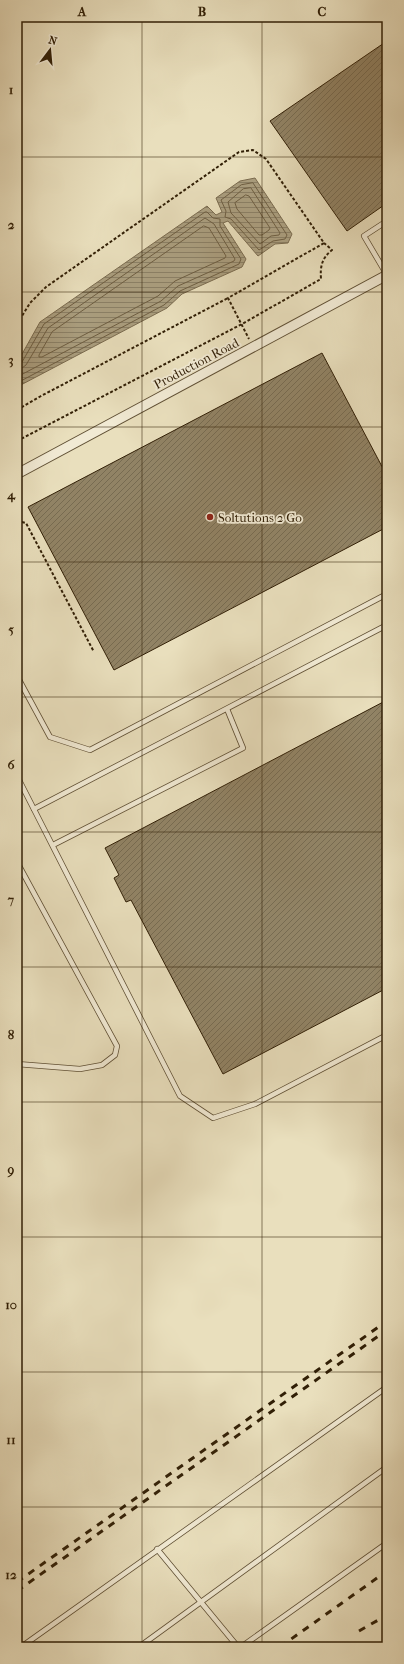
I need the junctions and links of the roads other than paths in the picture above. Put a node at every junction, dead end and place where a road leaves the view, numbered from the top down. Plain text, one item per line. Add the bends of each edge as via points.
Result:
1 (387, 221) edge
2 (387, 275) edge
3 (17, 474) edge
4 (387, 594) edge
5 (387, 625) edge
6 (17, 676) edge
7 (228, 709) junction
8 (17, 776) edge
9 (34, 809) junction
10 (53, 845) junction
11 (17, 862) edge
12 (387, 1035) edge
13 (17, 1064) edge
14 (387, 1387) edge
15 (387, 1467) edge
16 (387, 1543) edge
17 (157, 1550) junction
18 (201, 1602) junction
19 (21, 1647) edge
20 (139, 1647) edge
21 (238, 1647) edge
22 (241, 1647) edge

1 - 2 lane via 364,236
2 - 3 street, Production Road
4 - 6 lane via 90,750 50,737
5 - 7 lane
7 - 9 lane
7 - 10 lane via 243,748
8 - 9 lane
9 - 10 lane
10 - 12 lane via 180,1096 213,1118 255,1104
11 - 13 lane via 117,1046 115,1056 102,1065 80,1069
14 - 17 lane
15 - 18 lane
16 - 22 lane
17 - 18 lane
17 - 19 lane
18 - 20 lane
18 - 21 lane

